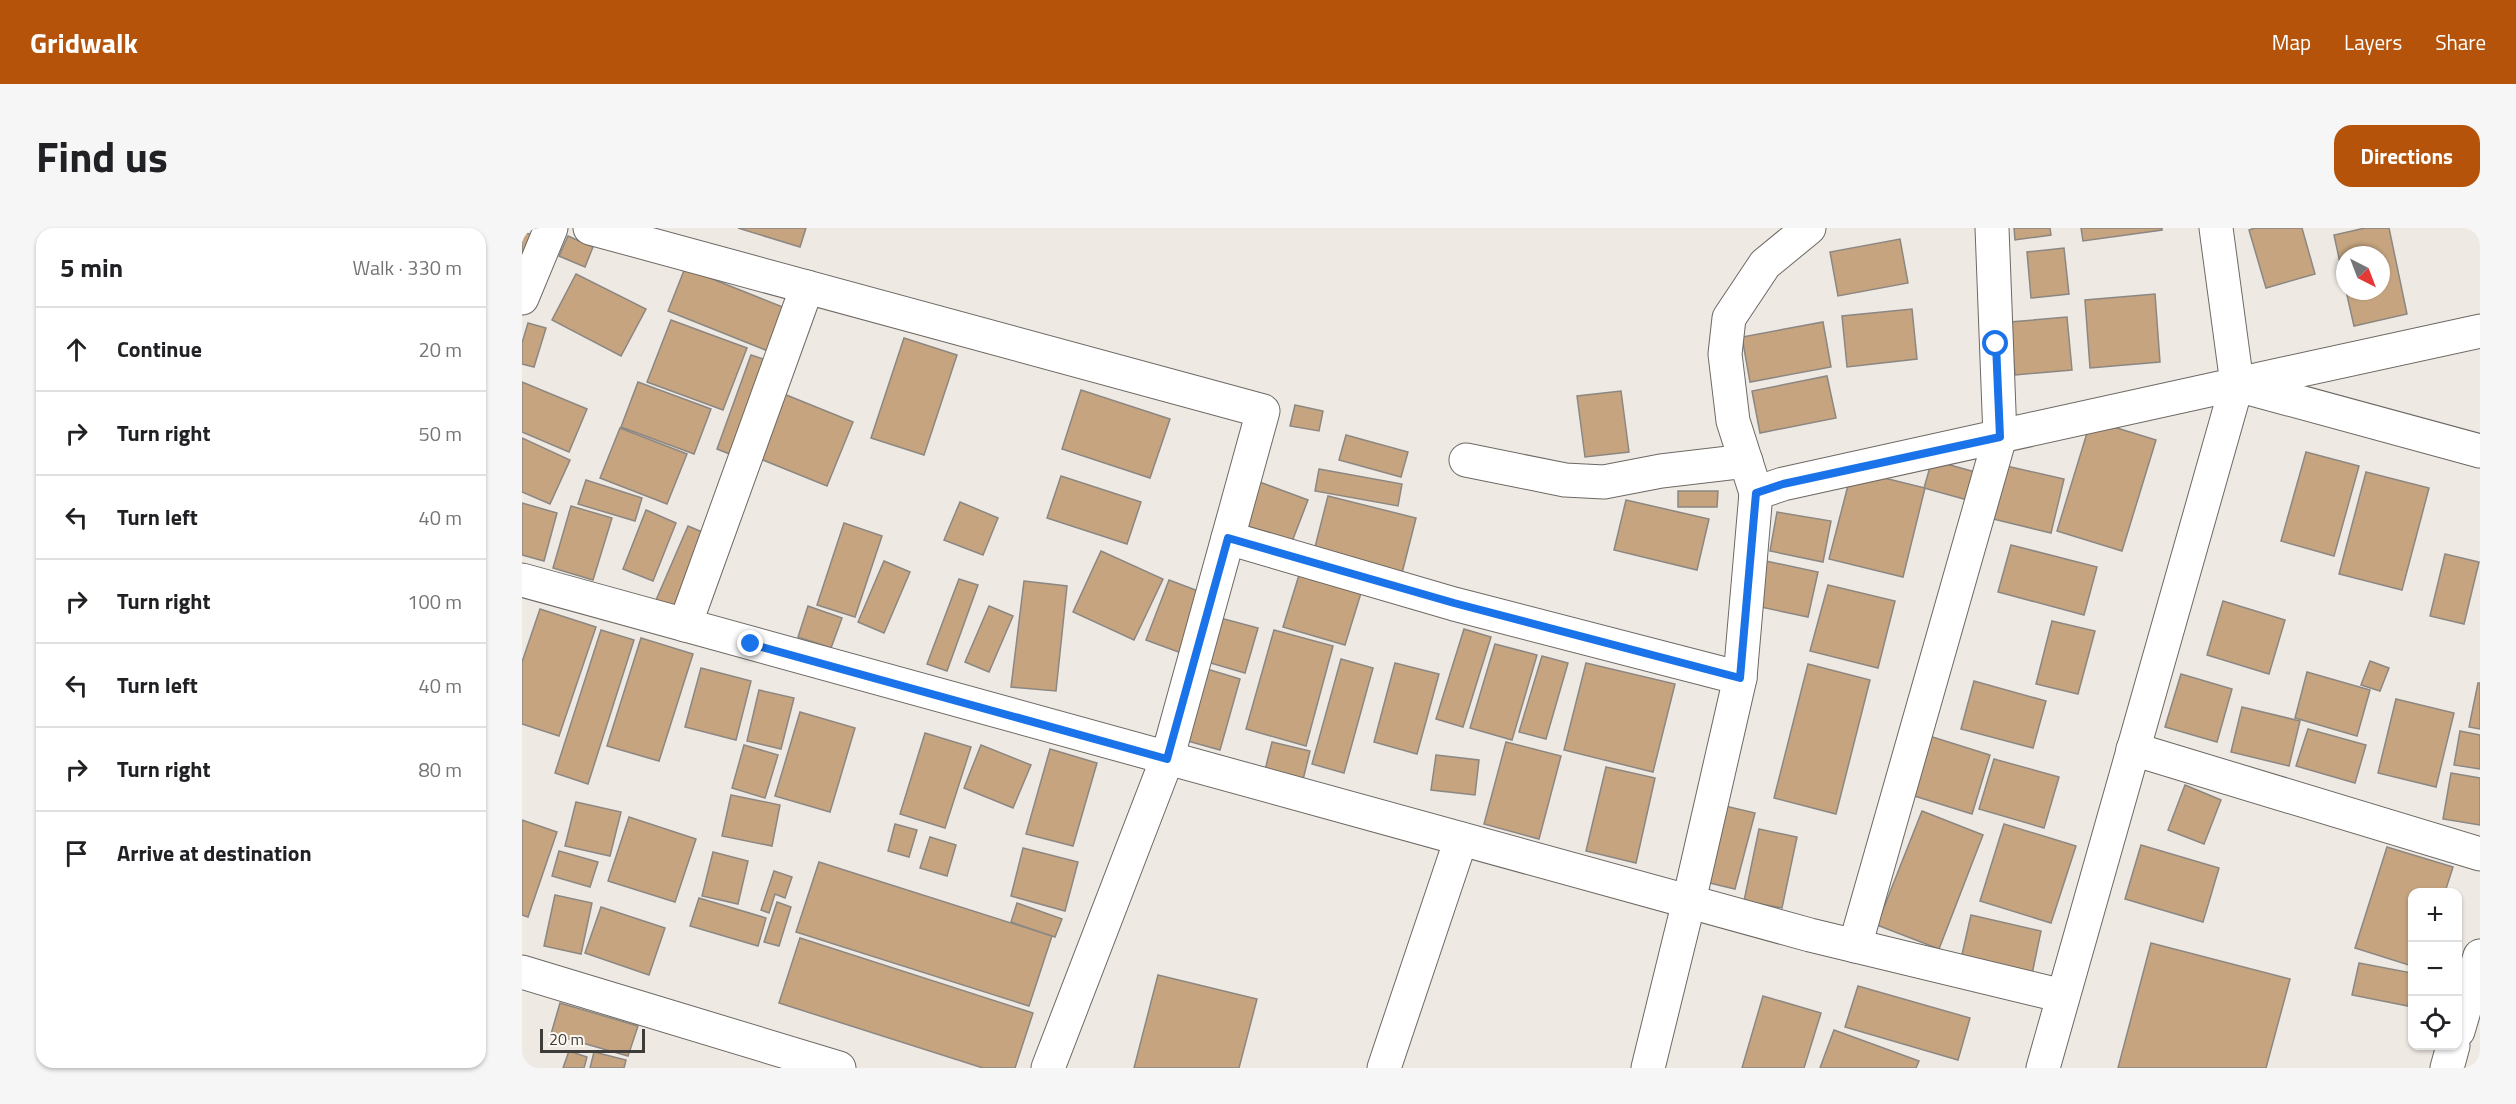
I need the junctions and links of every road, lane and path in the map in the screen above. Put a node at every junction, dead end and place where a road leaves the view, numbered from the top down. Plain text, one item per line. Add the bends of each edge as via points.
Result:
1 (551, 228) edge
2 (590, 228) edge
3 (1809, 228) edge
4 (1992, 228) edge
5 (2216, 228) edge
6 (807, 287) junction
7 (522, 298) edge
8 (2480, 332) edge
9 (2237, 384) junction
10 (2000, 437) junction
11 (2480, 451) edge
12 (1466, 460) dead end
13 (1746, 461) junction
14 (1756, 493) junction
15 (1228, 538) junction
16 (522, 580) edge
17 (685, 625) junction
18 (1740, 678) junction
19 (2133, 749) junction
20 (1167, 759) junction
21 (1461, 839) junction
22 (2480, 854) edge
23 (1689, 902) junction
24 (1855, 946) junction
25 (2480, 956) edge
26 (522, 972) edge
27 (2063, 996) junction
28 (2462, 1015) edge
29 (2452, 1050) edge
30 (839, 1068) edge
31 (1048, 1068) edge
32 (1384, 1068) edge
33 (1648, 1068) edge
34 (2043, 1068) edge
35 (2447, 1068) edge

1 - 7 street
2 - 6 street
3 - 13 street via 1765,264 1729,318 1725,354 1733,421
4 - 10 street
5 - 9 street
6 - 15 street via 1263,411
6 - 17 street
8 - 9 street
9 - 10 street
9 - 11 street
9 - 19 street
10 - 14 street
10 - 24 street
12 - 13 street via 1565,480 1604,482
13 - 14 street
14 - 18 street
15 - 18 street via 1454,603
15 - 20 street
16 - 17 street
17 - 20 street
18 - 23 street
19 - 22 street
19 - 27 street
20 - 21 street
20 - 31 street
21 - 23 street
21 - 32 street
23 - 24 street
23 - 33 street
24 - 27 street
25 - 28 street
26 - 30 street
27 - 34 street
29 - 35 street

